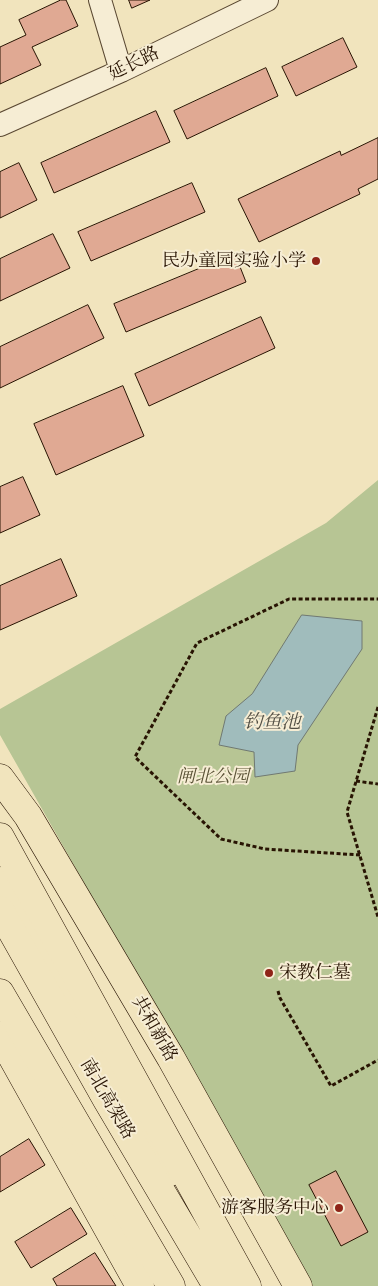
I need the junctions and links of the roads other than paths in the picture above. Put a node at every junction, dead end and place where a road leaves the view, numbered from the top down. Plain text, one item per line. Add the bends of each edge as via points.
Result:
1 (100, 0) edge
2 (267, 0) edge
3 (121, 71) junction
4 (0, 125) edge
5 (0, 778) edge
6 (0, 837) edge
7 (0, 881) edge
8 (0, 910) edge
9 (0, 993) edge
10 (0, 1034) edge
11 (140, 1286) edge
12 (171, 1286) edge
13 (218, 1286) edge
14 (236, 1286) edge
15 (247, 1286) edge
16 (298, 1286) edge

1 - 3 street
2 - 3 street, 延长路
3 - 4 street, 延长路
5 - 16 main road, 共和新路 via 28,816 171,1058
6 - 15 main road
7 - 14 main road
8 - 13 main road, 南北高架路 via 107,1100
9 - 12 main road
10 - 11 main road

